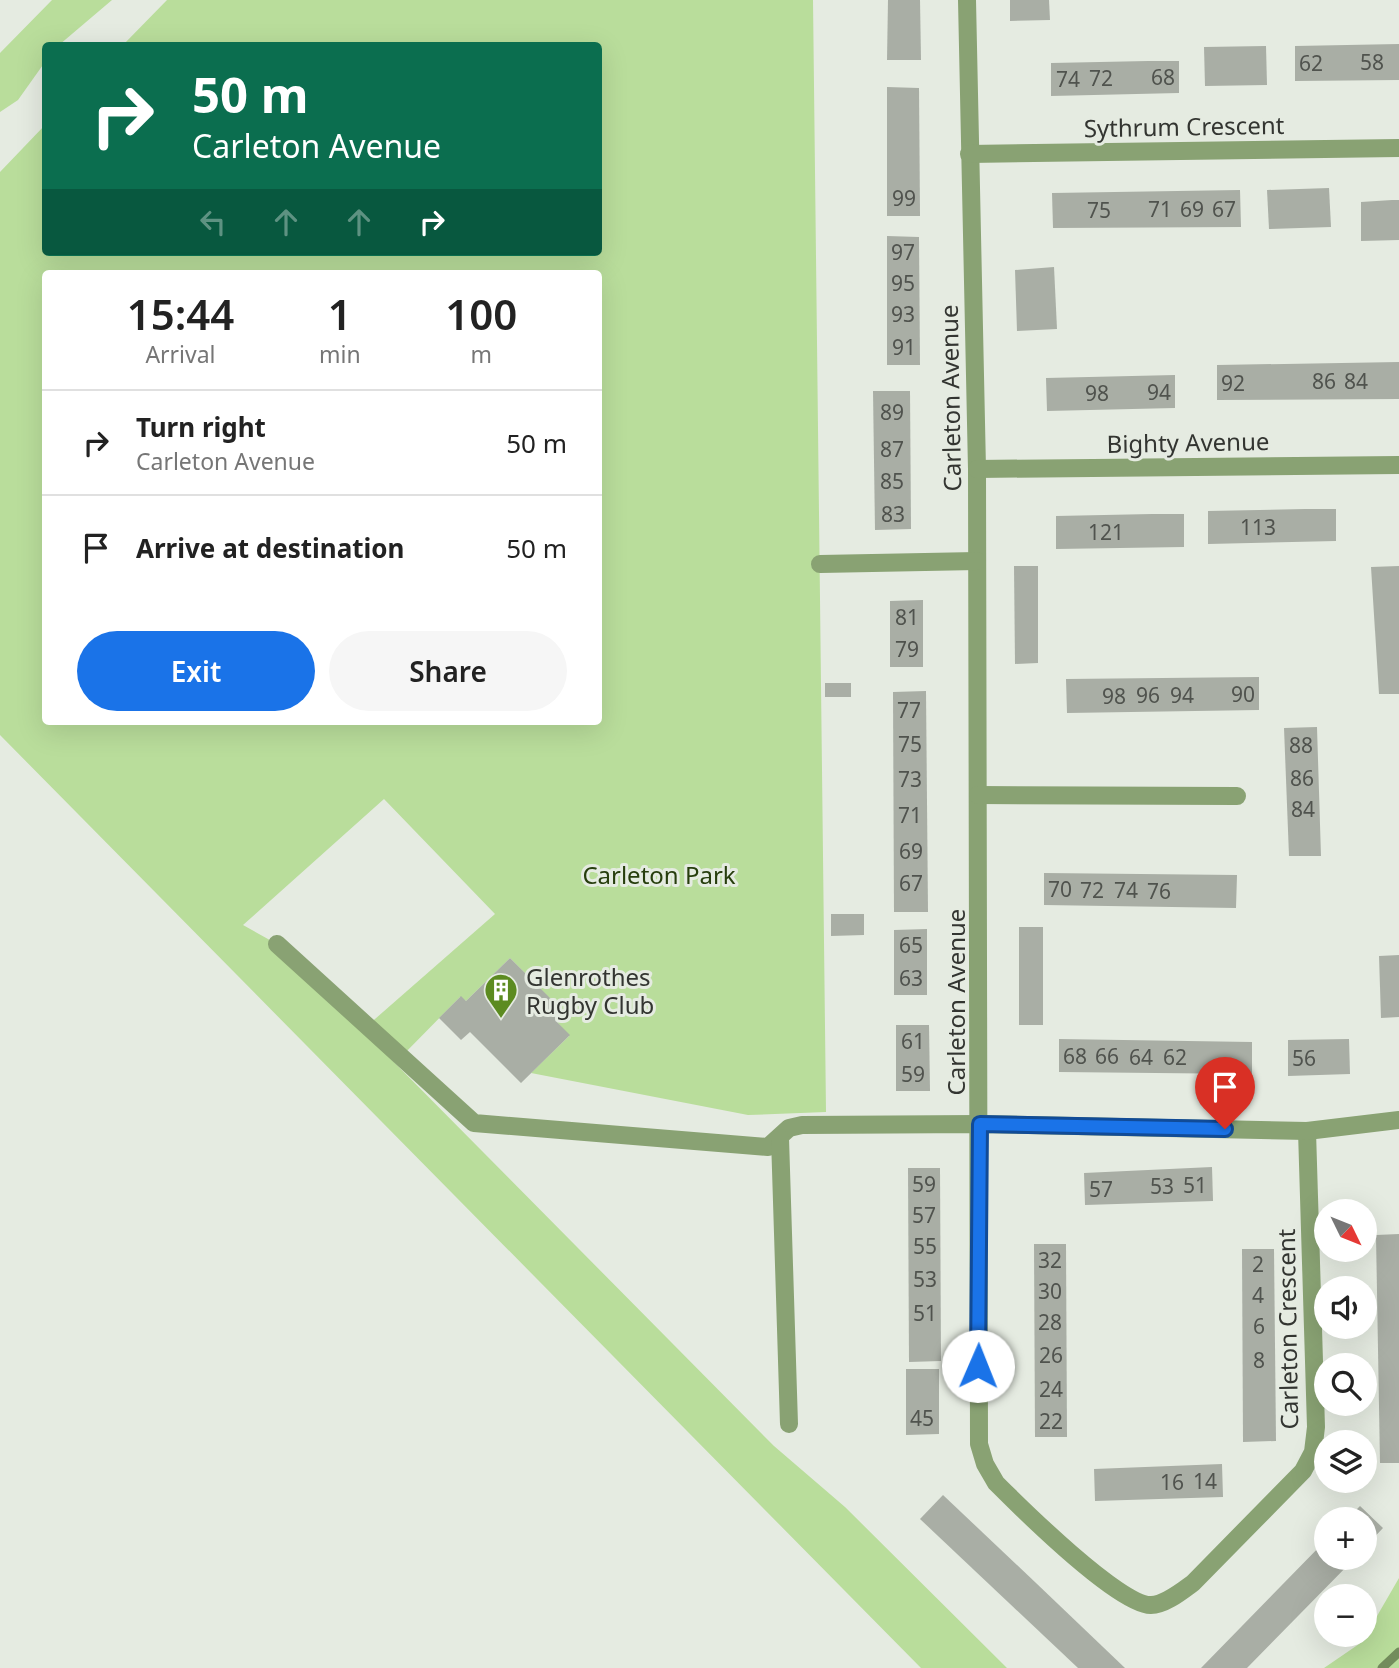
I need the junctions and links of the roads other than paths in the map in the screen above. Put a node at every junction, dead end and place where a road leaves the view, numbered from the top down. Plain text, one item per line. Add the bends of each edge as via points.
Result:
1 (967, 0) edge
2 (1399, 148) edge
3 (969, 154) junction
4 (1399, 465) edge
5 (977, 469) junction
6 (977, 561) junction
7 (820, 564) dead end
8 (978, 795) junction
9 (1237, 796) dead end
10 (277, 944) dead end
11 (1399, 1120) edge
12 (980, 1124) junction
13 (1307, 1131) junction
14 (780, 1138) junction
15 (789, 1424) dead end

1 - 3 street, Carleton Avenue
2 - 3 street, Sythrum Crescent
3 - 5 street, Carleton Avenue
4 - 5 street, Bighty Avenue
5 - 6 street, Carleton Avenue
6 - 7 street
6 - 8 street, Carleton Avenue
8 - 9 street
8 - 12 street, Carleton Avenue
10 - 14 street via 474,1123 768,1147
11 - 13 street, Carleton Avenue
12 - 13 street, Carleton Avenue
12 - 13 street, Carleton Crescent via 978,1418 985,1464 1010,1497 1105,1581 1129,1599 1151,1605 1174,1597 1193,1583 1303,1471 1313,1452
12 - 14 street via 802,1125 789,1128
14 - 15 street

